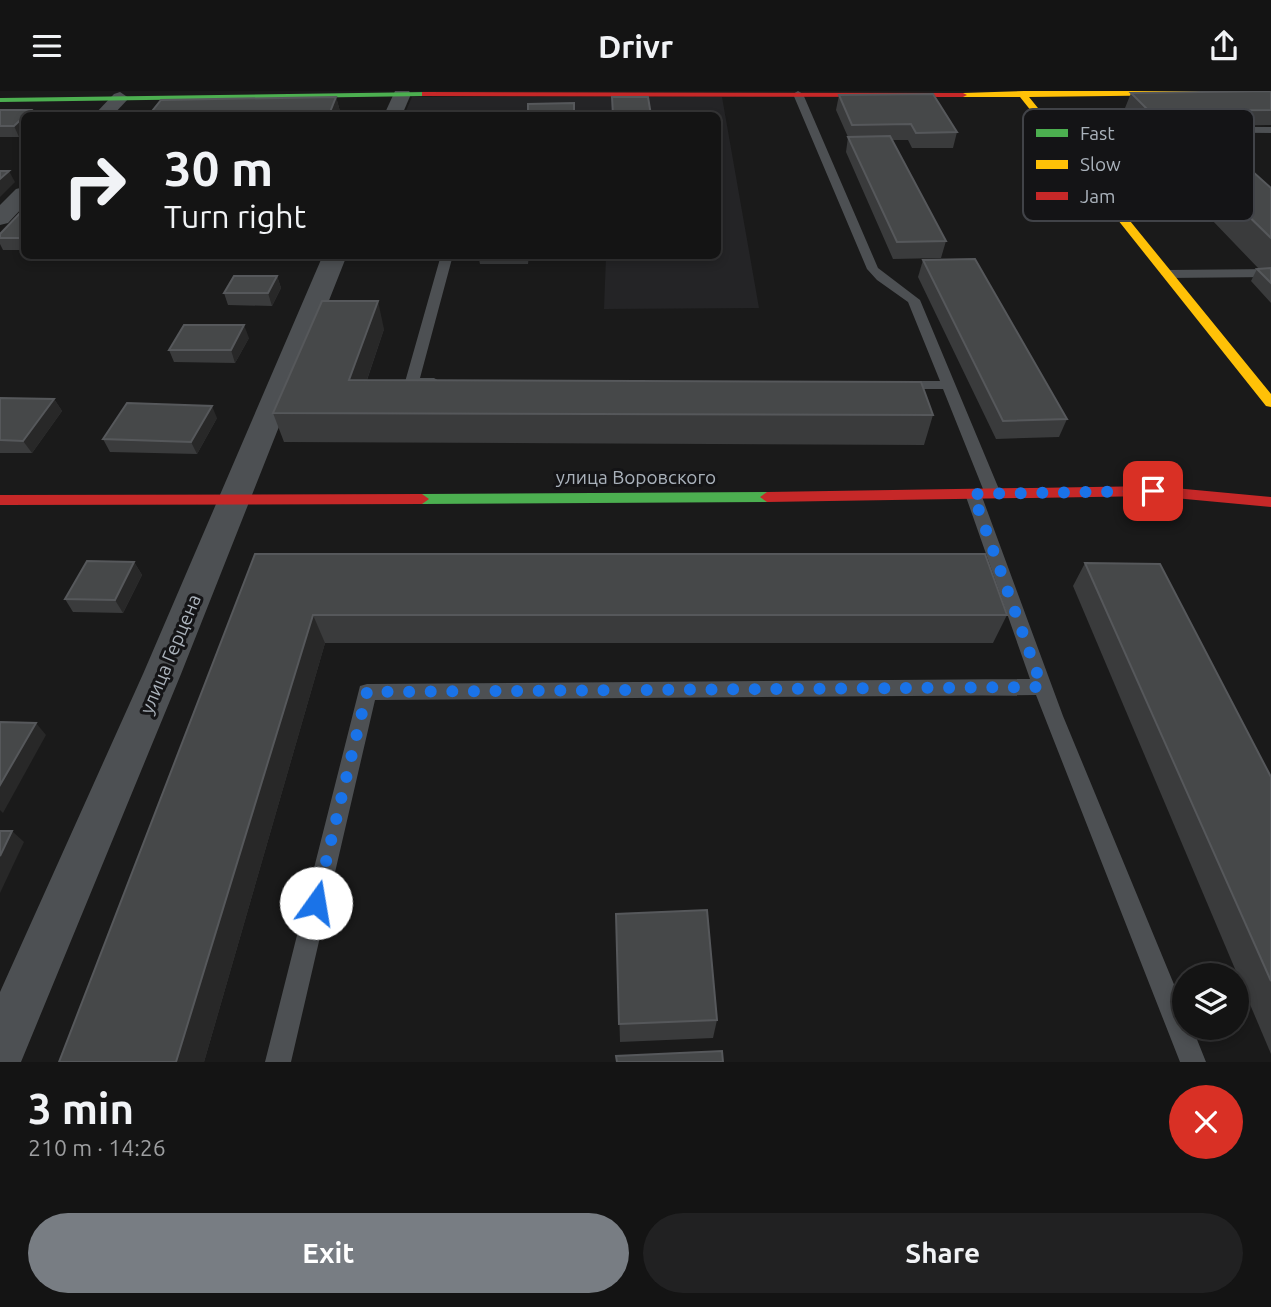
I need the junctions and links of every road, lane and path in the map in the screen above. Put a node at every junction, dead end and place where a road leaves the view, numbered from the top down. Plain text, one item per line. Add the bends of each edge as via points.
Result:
1 (1271, 92) edge
2 (413, 93) edge
3 (1021, 93) edge
4 (798, 94) junction
5 (120, 98) junction
6 (0, 100) edge
7 (1034, 109) edge
8 (106, 112) edge
9 (396, 112) edge
10 (21, 197) edge
11 (0, 218) edge
12 (1125, 221) edge
13 (333, 259) edge
14 (446, 259) edge
15 (1271, 273) edge
16 (1167, 274) junction
17 (454, 382) edge
18 (880, 385) edge
19 (948, 385) junction
20 (1268, 395) edge
21 (983, 494) junction
22 (0, 500) edge
23 (234, 500) junction
24 (1271, 502) edge
25 (1042, 687) junction
26 (0, 1051) edge
27 (278, 1062) edge
28 (1193, 1062) edge

1 - 3 street
2 - 4 street
2 - 5 street
2 - 9 street
3 - 4 street
3 - 7 street
4 - 19 lane via 873,269 914,300
5 - 6 street
5 - 8 street
10 - 11 street
12 - 16 street
13 - 23 street, улица Герцена
14 - 17 lane via 412,382
15 - 16 lane
16 - 20 street
18 - 19 lane
19 - 21 lane
21 - 23 street, улица Воровского
21 - 24 street, улица Воровского via 1153,491
21 - 25 lane
22 - 23 street, улица Воровского
23 - 26 street, улица Герцена
25 - 27 lane via 367,692
25 - 28 lane

